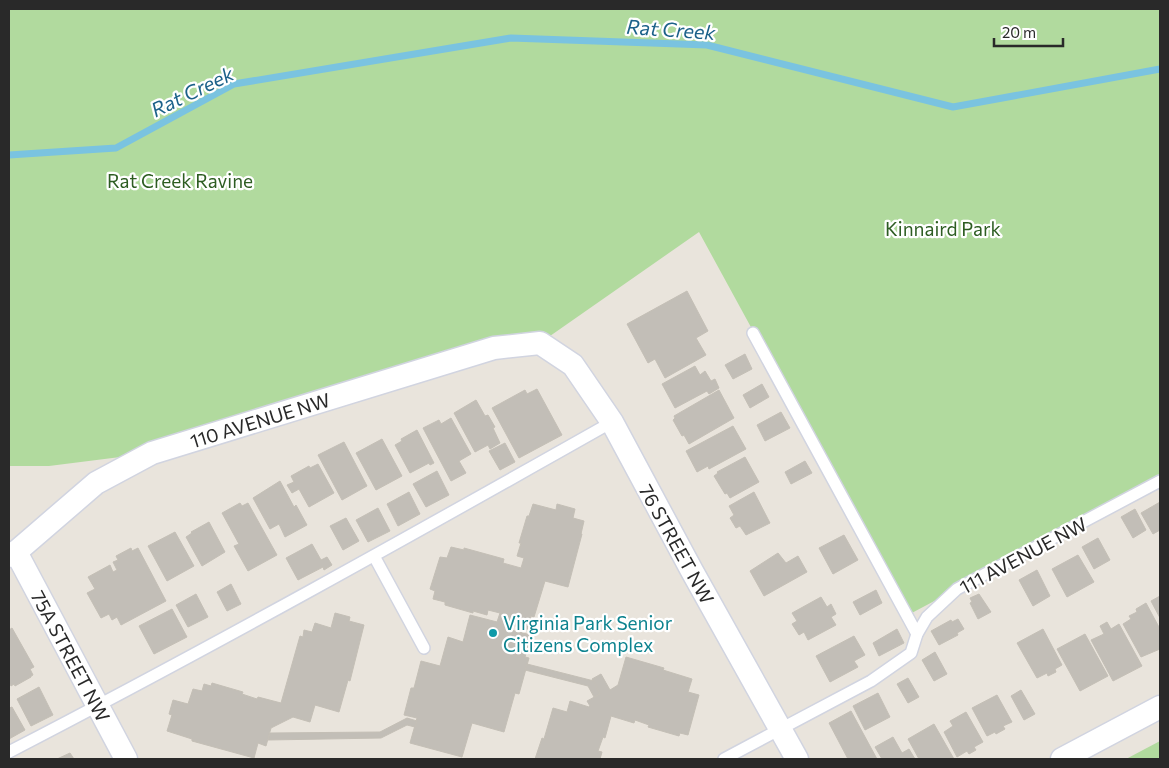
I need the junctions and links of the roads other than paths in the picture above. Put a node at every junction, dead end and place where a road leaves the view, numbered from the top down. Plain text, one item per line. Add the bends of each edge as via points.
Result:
1 (753, 333) dead end
2 (540, 343) joint
3 (612, 422) junction
4 (1160, 482) edge
5 (12, 554) edge
6 (374, 556) junction
7 (917, 634) junction
8 (424, 648) dead end
9 (98, 706) junction
10 (1160, 707) edge
11 (780, 729) junction
12 (9, 752) edge
13 (126, 759) edge
14 (724, 759) edge
15 (797, 759) edge
16 (1062, 759) edge

1 - 7 lane
2 - 3 street, 76 STREET NW via 573,365
2 - 5 street, 110 AVENUE NW via 494,348 152,453 96,483
3 - 6 lane
3 - 11 street, 76 STREET NW
4 - 7 lane, 111 AVENUE NW via 957,589 927,618
5 - 9 street, 75A STREET NW
6 - 8 lane
6 - 9 lane
7 - 11 lane, 111 AVENUE NW via 911,653 871,681
9 - 12 lane
9 - 13 street, 75A STREET NW
10 - 16 street
11 - 14 lane, 111 AVENUE NW
11 - 15 street, 76 STREET NW

